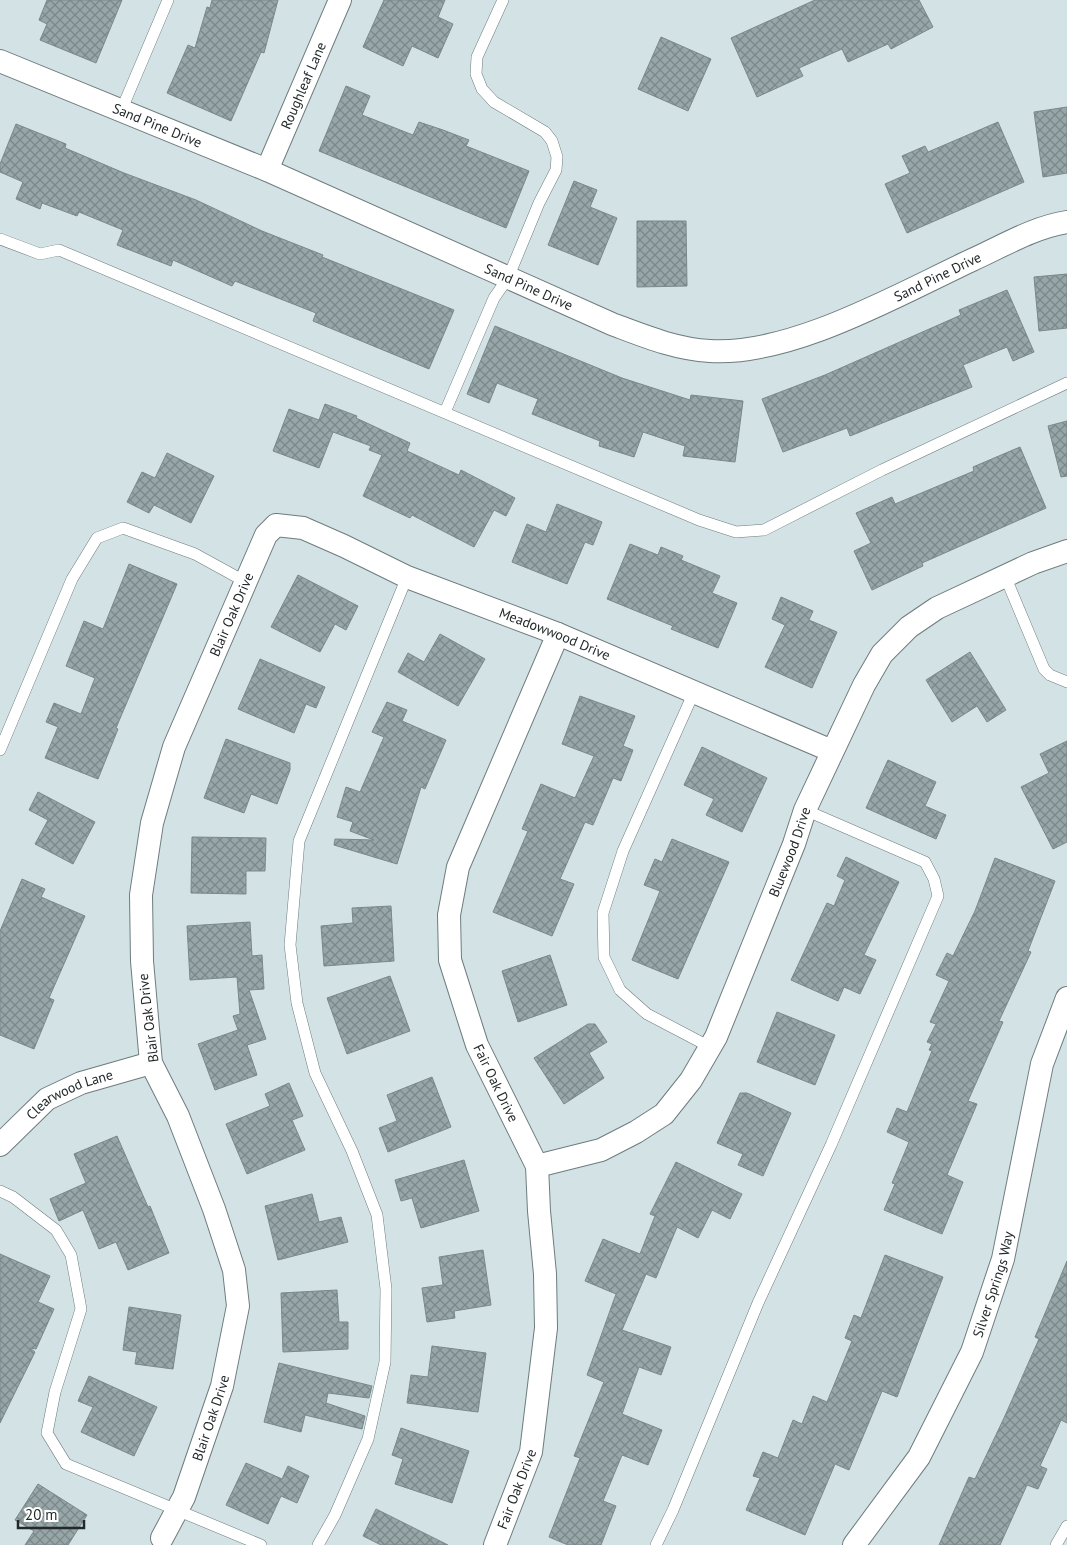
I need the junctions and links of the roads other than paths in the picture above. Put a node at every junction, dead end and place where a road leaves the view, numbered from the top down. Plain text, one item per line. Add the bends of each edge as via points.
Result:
1 (168, 0) edge
2 (340, 0) edge
3 (503, 0) edge
4 (0, 61) edge
5 (121, 111) junction
6 (266, 170) junction
7 (1067, 222) edge
8 (0, 239) edge
9 (508, 278) junction
10 (1067, 383) edge
11 (445, 412) junction
12 (276, 525) joint
13 (1067, 552) edge
14 (1005, 576) junction
15 (407, 577) junction
16 (246, 582) junction
17 (558, 634) junction
18 (1067, 682) edge
19 (694, 692) junction
20 (0, 750) edge
21 (832, 751) junction
22 (805, 810) junction
23 (1067, 998) edge
24 (710, 1047) junction
25 (151, 1063) junction
26 (0, 1145) edge
27 (537, 1166) junction
28 (0, 1191) edge
29 (177, 1511) junction
30 (1067, 1526) edge
31 (162, 1538) dead end
32 (261, 1545) edge
33 (318, 1545) edge
34 (495, 1545) edge
35 (656, 1545) edge
36 (854, 1545) edge
37 (1056, 1545) edge

1 - 5 lane
2 - 6 street, Roughleaf Lane
3 - 9 lane via 476,57 476,74 482,89 494,102 545,132 557,157 556,170
4 - 5 street, Sand Pine Drive
5 - 6 street, Sand Pine Drive
6 - 9 street, Sand Pine Drive
7 - 9 street, Sand Pine Drive via 1031,232 827,327 744,349 711,351 666,344
8 - 11 lane via 40,254 59,250
9 - 11 lane via 494,298
10 - 11 lane via 764,530 736,532 699,520
12 - 15 street, Meadowwood Drive via 302,528
12 - 16 street, Blair Oak Drive via 266,535
13 - 14 street, Bluewood Drive
14 - 18 lane via 1044,669
14 - 21 street, Bluewood Drive via 937,608 909,627 882,654
15 - 17 street, Meadowwood Drive
15 - 33 lane via 298,851 290,945 297,1003 315,1073 352,1151 377,1215 386,1289 385,1362 368,1439 335,1516
16 - 20 lane via 195,554 123,528 97,538 72,579
16 - 25 street, Blair Oak Drive via 174,747 152,823 141,895 142,961
17 - 19 street, Meadowwood Drive
17 - 27 street, Fair Oak Drive via 458,867 449,915 450,960 477,1045
19 - 21 street, Meadowwood Drive
19 - 24 lane via 623,851 603,913 604,957 620,990 647,1014
21 - 22 street, Bluewood Drive
22 - 24 street, Bluewood Drive
22 - 35 lane via 925,862 938,896 831,1146 758,1302
23 - 36 street, Silver Springs Way via 1042,1064 1003,1259 972,1352 919,1457
24 - 27 street, Bluewood Drive via 691,1080 664,1114 602,1150
25 - 26 street, Clearwood Lane via 81,1083 47,1099
25 - 29 street, Blair Oak Drive via 178,1116 214,1209 234,1270 238,1306 222,1386
27 - 34 street, Fair Oak Drive via 546,1328 536,1426 532,1452
28 - 29 lane via 13,1197 56,1230 71,1255 81,1309 55,1392 47,1433 66,1464
29 - 31 street, Blair Oak Drive
29 - 32 lane
30 - 37 lane

